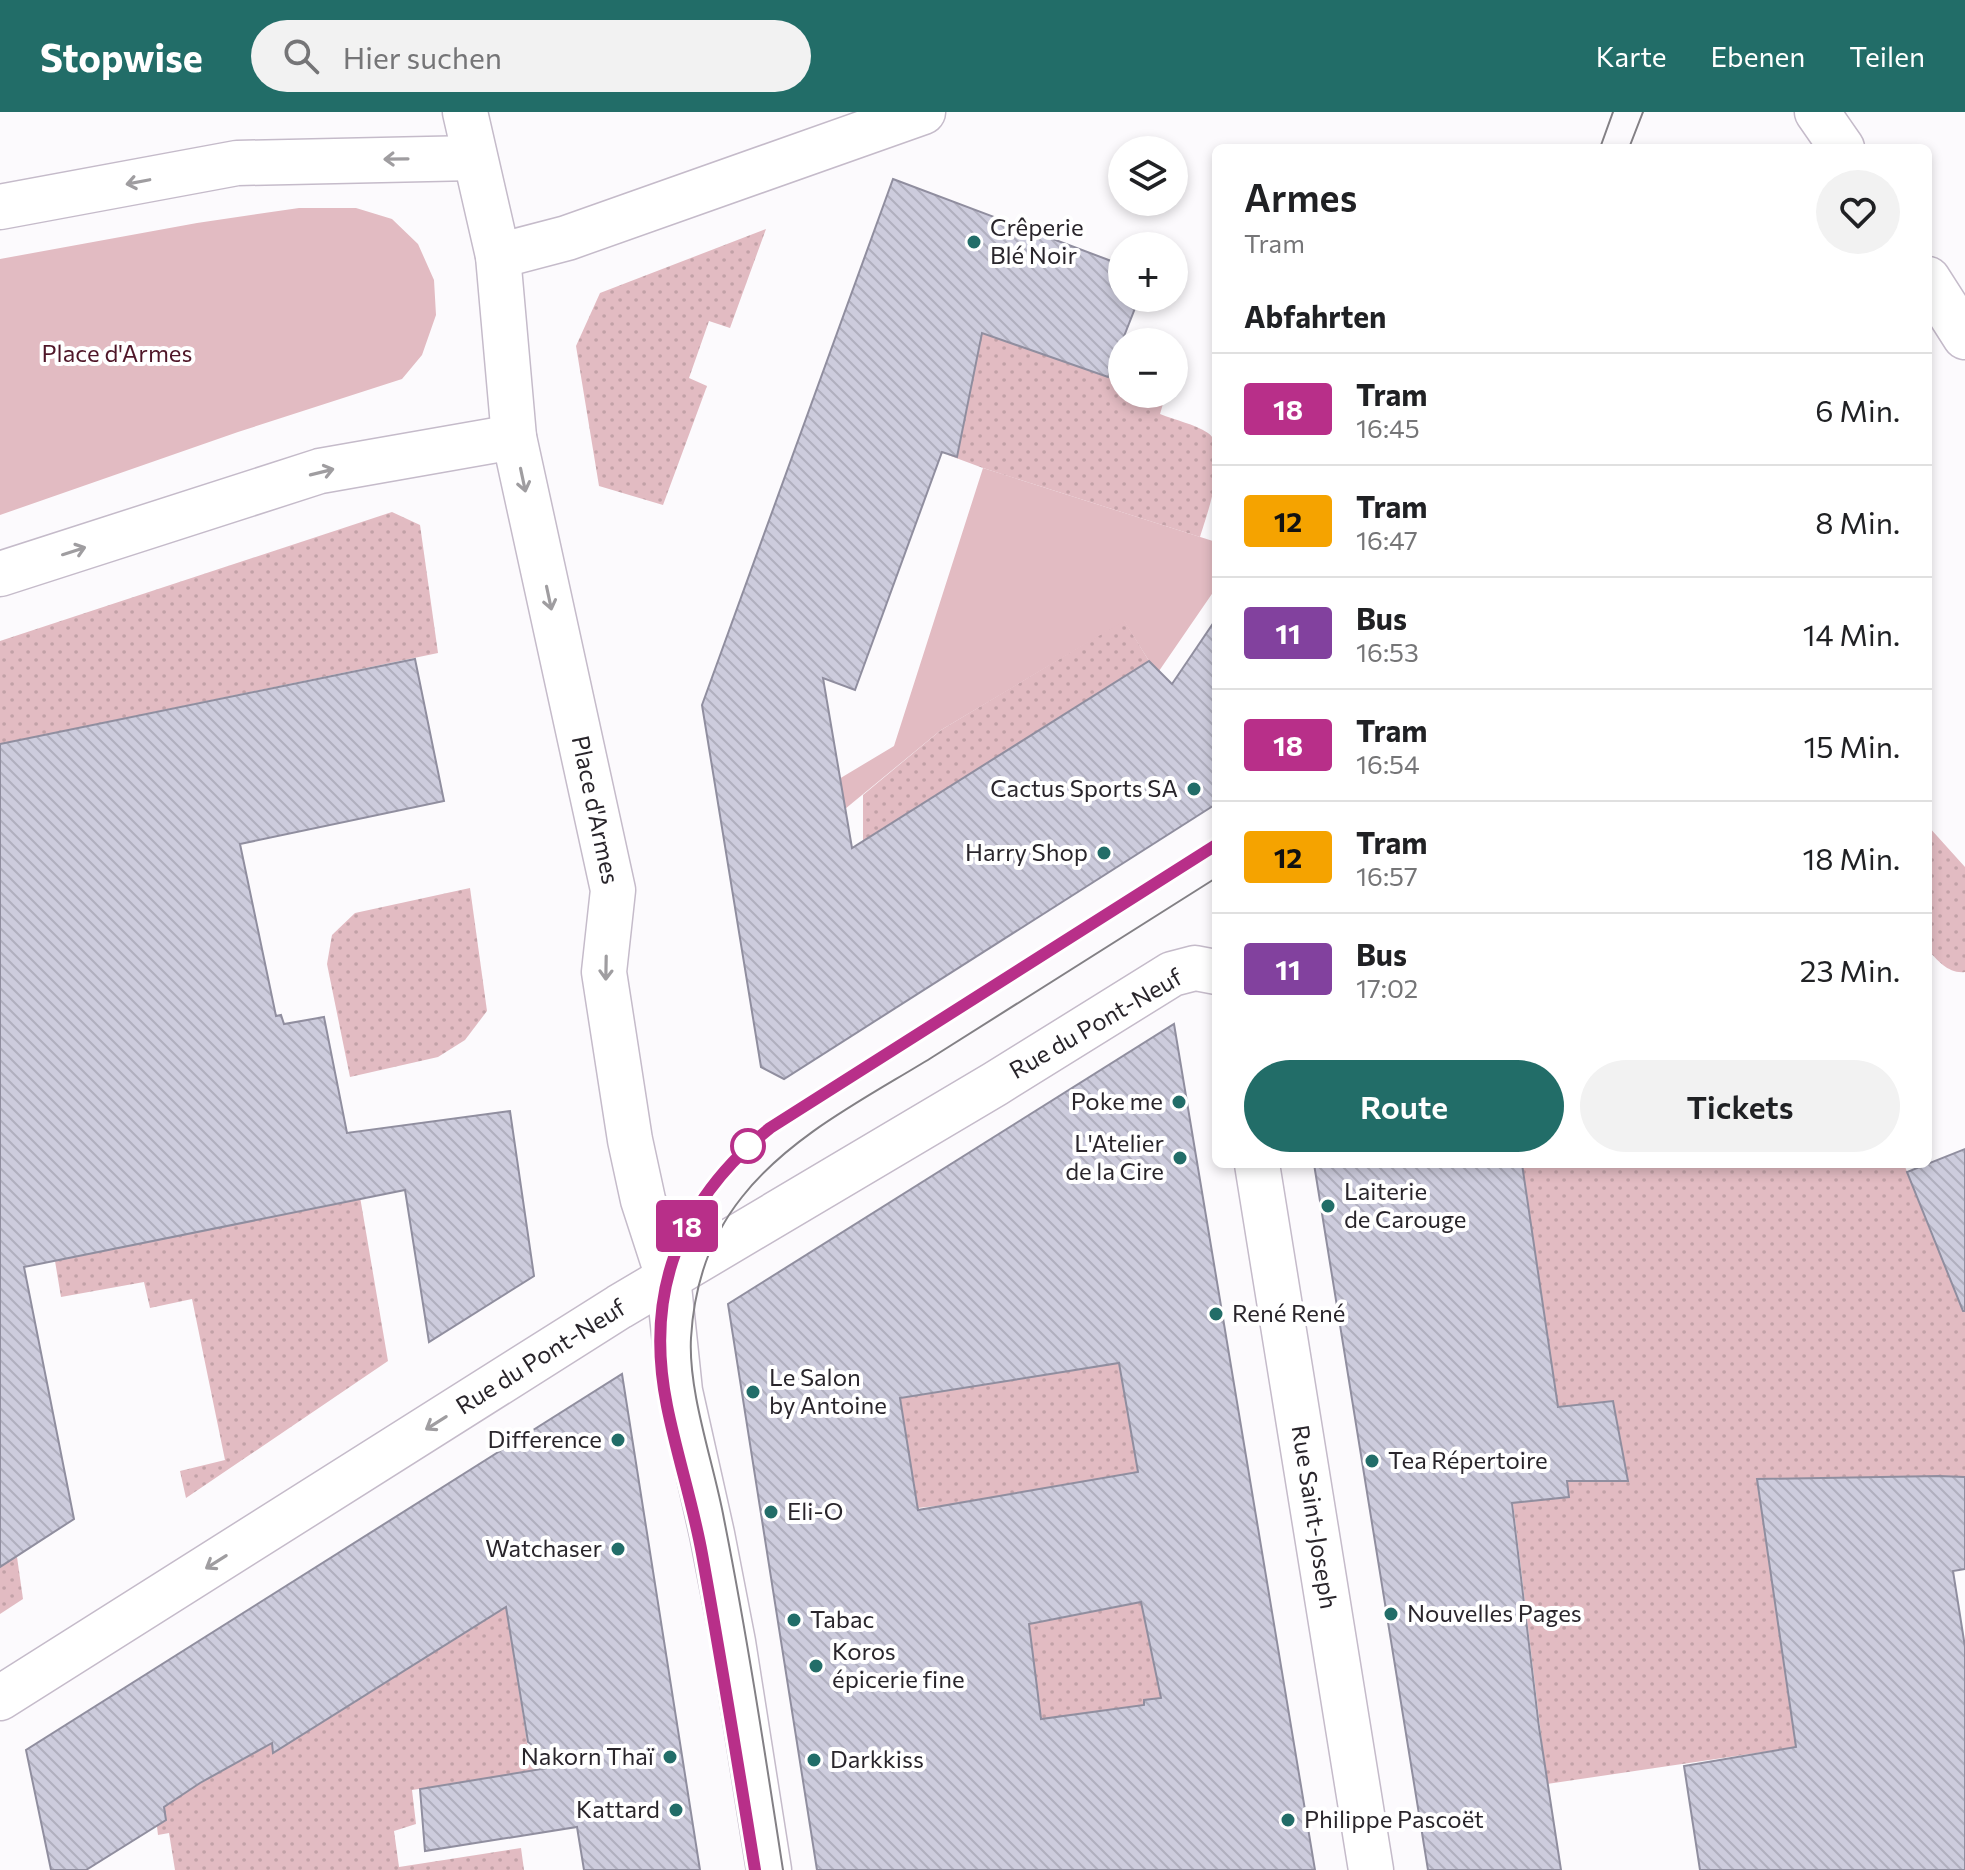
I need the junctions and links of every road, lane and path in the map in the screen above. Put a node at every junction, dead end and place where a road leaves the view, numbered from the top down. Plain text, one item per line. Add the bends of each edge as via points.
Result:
1 (465, 112) edge
2 (923, 112) edge
3 (1817, 112) edge
4 (1839, 144) edge
5 (474, 158) junction
6 (0, 207) edge
7 (498, 256) junction
8 (1932, 285) edge
9 (1965, 337) edge
10 (514, 437) junction
11 (0, 574) edge
12 (1212, 971) edge
13 (1258, 1168) edge
14 (668, 1277) junction
15 (0, 1698) edge
16 (769, 1870) edge
17 (1371, 1870) edge

1 - 5 street, Place d'Armes
2 - 7 street via 567,238
3 - 4 street
5 -> 6 street via 237,163
5 - 7 street, Place d'Armes
7 - 10 street, Place d'Armes
8 - 9 street
11 -> 10 street via 320,471
10 -> 14 street, Place d'Armes via 613,890 604,972 630,1140
12 - 14 street, Rue du Pont-Neuf via 1195,968 1172,974
13 - 17 street, Rue Saint-Joseph
14 -> 15 street, Rue du Pont-Neuf
14 - 16 street, Place d'Armes via 680,1391 733,1642

